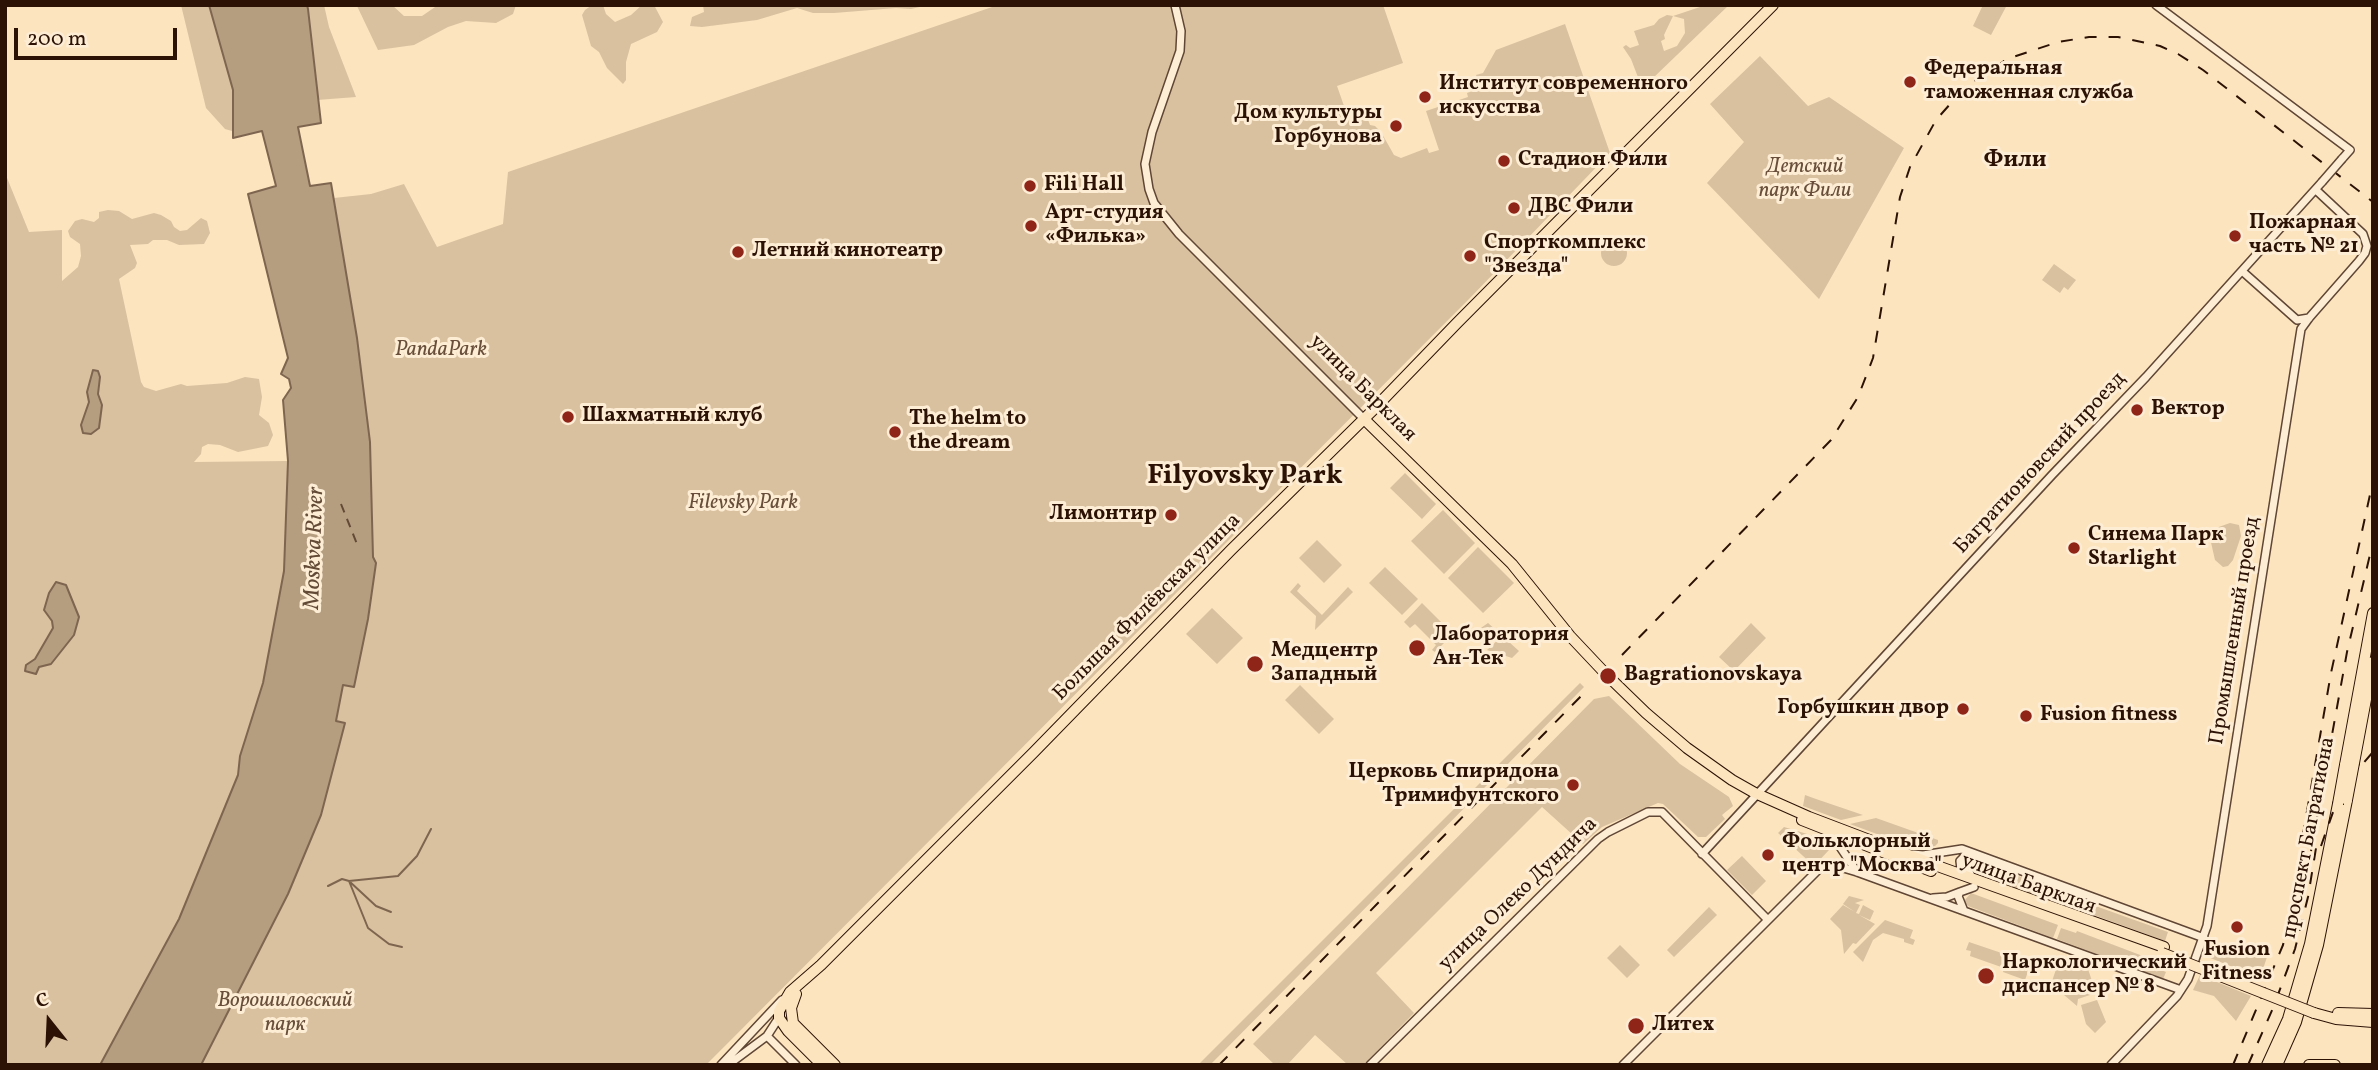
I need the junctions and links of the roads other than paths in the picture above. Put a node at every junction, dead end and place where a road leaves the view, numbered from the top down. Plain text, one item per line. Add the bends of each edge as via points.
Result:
1 (1175, 5) edge
2 (1773, 5) edge
3 (2156, 5) edge
4 (2316, 190) junction
5 (2242, 271) junction
6 (2309, 317) junction
7 (2297, 320) junction
8 (2301, 329) junction
9 (1364, 419) junction
10 (2373, 613) edge
11 (2373, 662) edge
12 (2349, 764) junction
13 (1757, 797) junction
14 (2342, 802) junction
15 (1830, 832) junction
16 (1900, 851) junction
17 (1702, 854) junction
18 (1980, 856) junction
19 (1857, 872) junction
20 (1979, 885) junction
21 (1960, 892) junction
22 (1915, 893) junction
23 (1964, 911) junction
24 (1768, 920) junction
25 (2204, 938) junction
26 (2181, 990) junction
27 (791, 997) junction
28 (2314, 1009) junction
29 (2373, 1014) edge
30 (779, 1018) junction
31 (2373, 1024) edge
32 (755, 1027) junction
33 (790, 1027) junction
34 (769, 1033) junction
35 (721, 1065) edge
36 (728, 1065) edge
37 (796, 1065) edge
38 (822, 1065) edge
39 (835, 1065) edge
40 (1370, 1065) edge
41 (1623, 1065) edge
42 (2111, 1065) edge
43 (2267, 1065) edge
44 (2277, 1065) edge
45 (2309, 1065) edge
46 (2336, 1065) edge

1 - 9 street, улица Барклая via 1180,51 1145,164 1154,203 1179,234
2 - 9 main road, Большая Филёвская улица
3 - 4 street, Багратионовский проезд, bridge via 2350,150
4 - 5 street, Багратионовский проезд
4 - 6 street, Промышленный проезд via 2362,234 2367,246
5 - 7 street
5 - 13 street, Багратионовский проезд
6 - 7 street
6 - 8 street, Промышленный проезд
7 - 8 street
8 - 25 street, Промышленный проезд
9 - 13 main road, улица Барклая, bridge via 1511,564 1570,636 1646,713 1712,772
9 - 27 main road, Большая Филёвская улица
10 - 12 main road, проспект Багратиона
11 - 12 main road, проспект Багратиона
12 - 14 main road, проспект Багратиона, bridge
13 - 15 main road, улица Барклая
13 - 16 main road, улица Барклая
13 - 17 street
14 - 43 main road, проспект Багратиона via 2310,944 2288,1019
14 - 44 main road, проспект Багратиона via 2318,945
15 - 19 street
15 - 20 main road, улица Барклая
16 - 18 street via 1923,855 1962,849
16 - 20 main road, улица Барклая
17 - 24 street, улица Олеко Дундича
17 - 40 street, улица Олеко Дундича via 1660,811 1648,812 1606,833
18 - 20 street via 1965,856 1959,864
18 - 25 street
19 - 22 street
19 - 24 street via 1824,865
20 - 21 street
20 - 28 main road, улица Барклая
21 - 22 street via 1940,898
21 - 23 street via 1958,900
22 - 23 street
23 - 26 street
24 - 41 street
25 - 26 street, Промышленный проезд
26 - 42 street, Промышленный проезд
27 - 30 main road via 779,1010
27 - 32 street, Большая Филёвская улица
27 - 33 main road
28 - 29 main road, улица Барклая
28 - 31 main road, улица Барклая
30 - 32 street, Большая Филёвская улица
30 - 33 main road
30 - 34 street
32 - 35 street, Большая Филёвская улица
33 - 34 street
33 - 38 main road
33 - 39 main road
34 - 36 street
34 - 37 street
45 - 46 main road

